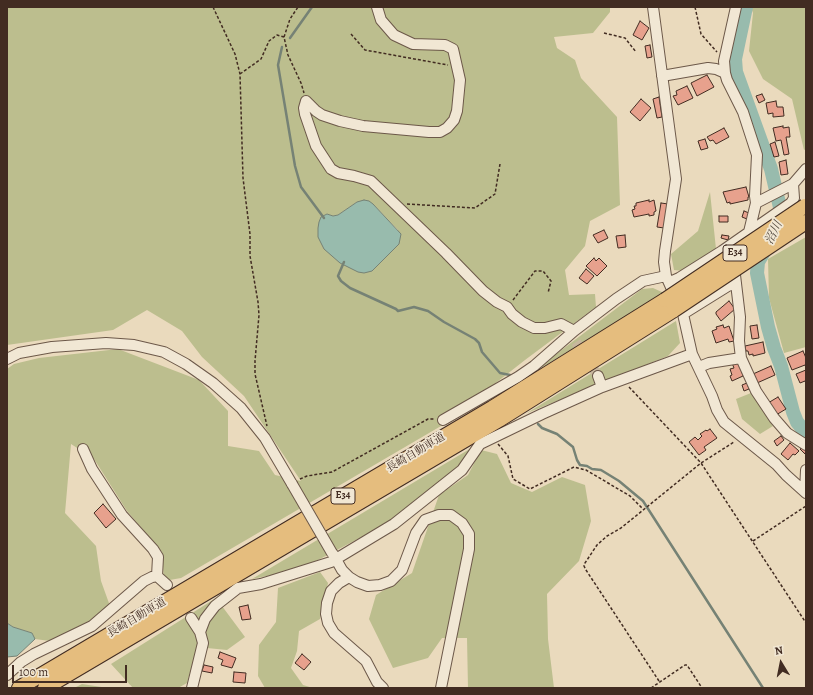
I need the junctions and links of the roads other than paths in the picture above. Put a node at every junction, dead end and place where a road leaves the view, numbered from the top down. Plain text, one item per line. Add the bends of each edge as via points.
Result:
1 (377, 7) edge
2 (653, 7) edge
3 (736, 7) edge
4 (724, 72) junction
5 (662, 76) junction
6 (806, 169) edge
7 (793, 184) junction
8 (756, 203) junction
9 (806, 205) edge
10 (806, 222) edge
11 (749, 232) junction
12 (722, 251) junction
13 (668, 279) junction
14 (736, 283) junction
15 (674, 308) junction
16 (573, 336) junction
17 (692, 354) junction
18 (741, 358) junction
19 (7, 359) edge
20 (698, 367) junction
21 (598, 376) tunnel mouth
22 (602, 387) junction
23 (443, 420) road end
24 (806, 445) edge
25 (83, 449) dead end
26 (806, 470) edge
27 (805, 492) edge
28 (334, 556) junction
29 (157, 576) junction
30 (349, 576) junction
31 (167, 585) dead end
32 (191, 618) dead end
33 (200, 632) junction
34 (7, 675) edge
35 (19, 688) edge
36 (45, 688) edge
37 (192, 688) edge
38 (383, 688) edge
39 (441, 688) edge

1 - 16 street via 381,20 394,35 413,44 445,45 453,49 460,80 454,120 440,132 386,129 340,121 322,115 306,101 305,114 316,146 331,170 371,181 483,291 507,307 522,322 534,328 561,324
2 - 5 street
3 - 4 street
4 - 5 street via 708,68
4 - 8 street via 743,112 757,155
5 - 13 street via 676,179 664,262
6 - 7 street
7 - 8 street
7 - 11 street via 794,198 791,203
8 - 11 street
9 - 15 highway, 長崎自動車道 / E34, bridge
10 - 15 highway, 長崎自動車道 / E34, bridge
11 - 12 street
12 - 13 street via 679,278
12 - 14 street via 735,275
13 - 15 street
13 - 16 street via 643,281 616,299
14 - 15 street
14 - 18 street
15 - 17 street
15 - 35 highway, 長崎自動車道 / E34 via 492,408
15 - 36 highway, 長崎自動車道 / E34 via 499,420
16 - 23 street via 518,377
17 - 20 street
17 - 22 street
18 - 20 street
18 - 24 street via 756,391 774,418 787,433
19 - 28 street, bridge via 19,353 52,347 106,343 134,345 164,352 186,364 214,383 241,408 265,438
20 - 27 street via 724,422 776,464
21 - 22 street
22 - 28 street via 480,444 462,470 394,524
25 - 29 street via 92,469 122,514 158,557
26 - 27 street
28 - 30 street
28 - 33 street via 331,562 261,584 238,588 215,606
29 - 31 street
29 - 34 street via 144,581 92,626 34,654
30 - 38 street via 331,591 327,603 328,623 334,633 366,661
30 - 39 street via 368,586 391,581 402,570 416,533 425,520 439,515 451,515 462,522 469,534 469,549
32 - 33 street
33 - 37 street via 203,647

